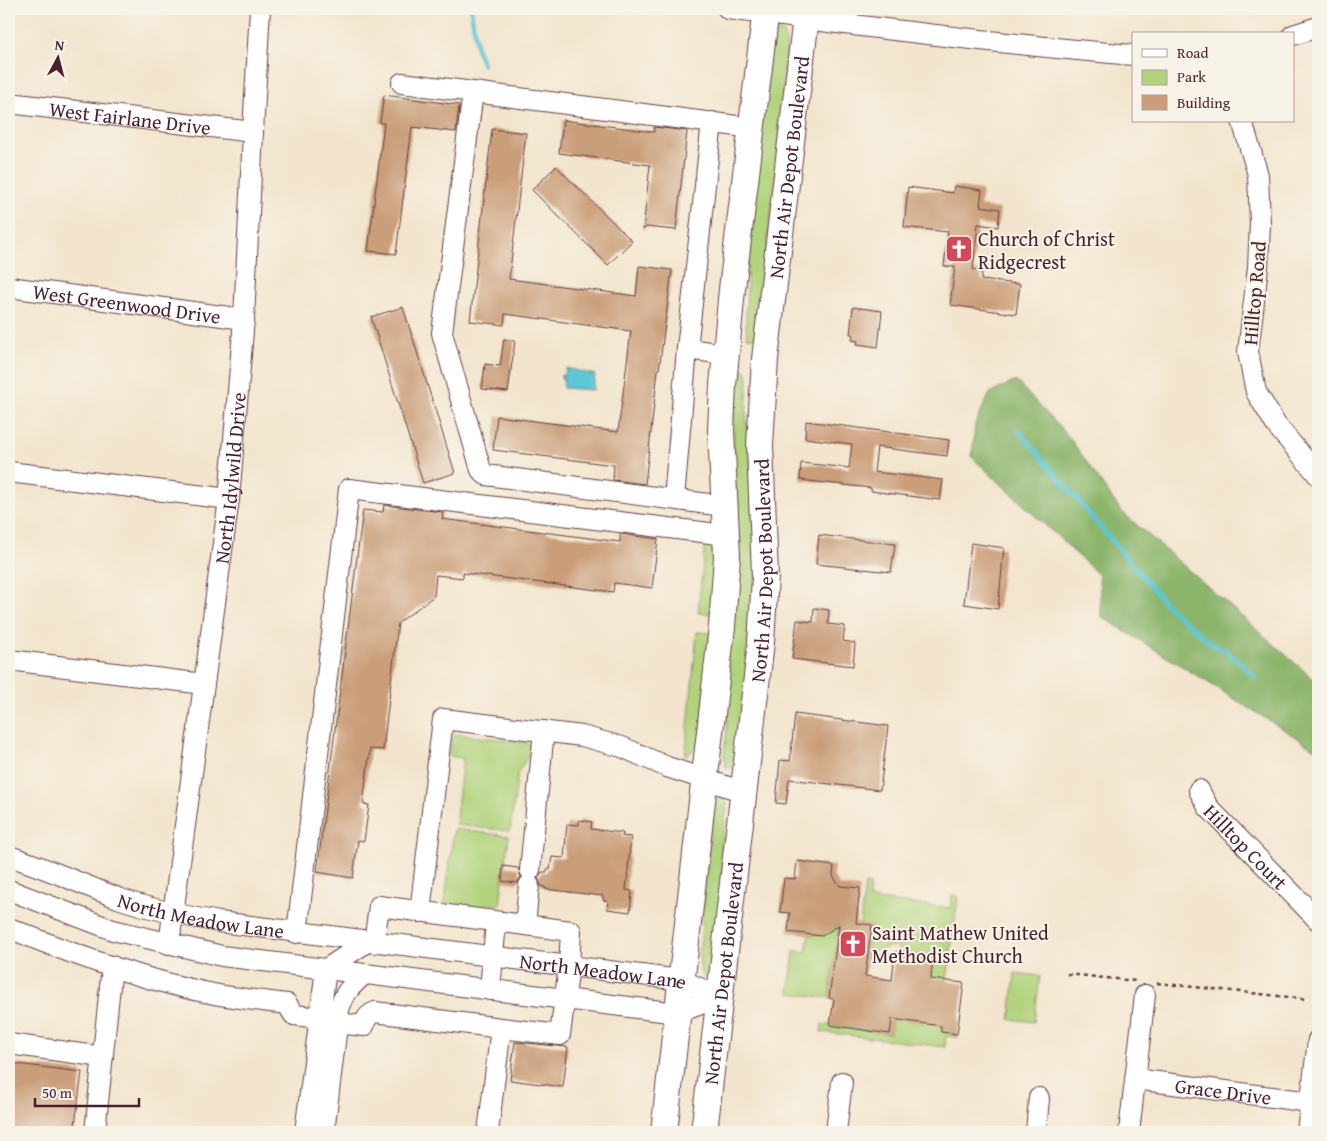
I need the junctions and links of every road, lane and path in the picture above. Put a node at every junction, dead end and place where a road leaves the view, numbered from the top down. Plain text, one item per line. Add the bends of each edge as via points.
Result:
1 (260, 9) edge
2 (728, 9) edge
3 (766, 11) edge
4 (806, 14) edge
5 (1318, 27) edge
6 (1294, 34) edge
7 (1132, 55) edge
8 (402, 83) dead end
9 (474, 92) junction
10 (9, 103) edge
11 (712, 122) junction
12 (1242, 122) edge
13 (752, 128) junction
14 (252, 132) junction
15 (9, 287) edge
16 (244, 319) junction
17 (687, 349) junction
18 (726, 354) junction
19 (764, 359) junction
20 (9, 472) edge
21 (1318, 475) edge
22 (229, 499) junction
23 (674, 500) junction
24 (724, 506) junction
25 (726, 535) junction
26 (9, 660) edge
27 (204, 684) junction
28 (544, 731) junction
29 (705, 780) junction
30 (1199, 790) dead end
31 (744, 792) junction
32 (9, 856) edge
33 (9, 890) edge
34 (420, 912) junction
35 (174, 913) junction
36 (1318, 920) edge
37 (496, 922) junction
38 (525, 925) junction
39 (9, 928) edge
40 (297, 933) junction
41 (370, 942) junction
42 (169, 944) junction
43 (493, 957) junction
44 (112, 966) junction
45 (569, 966) junction
46 (326, 969) junction
47 (365, 974) junction
48 (1067, 974) dead end
49 (681, 980) junction
50 (1147, 987) junction
51 (490, 990) junction
52 (720, 997) junction
53 (1307, 999) dead end
54 (564, 1000) junction
55 (677, 1013) junction
56 (328, 1020) junction
57 (501, 1028) junction
58 (1318, 1040) edge
59 (9, 1044) edge
60 (103, 1057) junction
61 (1136, 1080) junction
62 (842, 1082) dead end
63 (1040, 1098) dead end
64 (1310, 1102) junction
65 (95, 1132) edge
66 (305, 1132) edge
67 (324, 1132) edge
68 (488, 1132) edge
69 (664, 1132) edge
70 (704, 1132) edge
71 (836, 1132) edge
72 (1036, 1132) edge
73 (1129, 1132) edge
74 (1307, 1132) edge

1 - 14 street, North Idylwild Drive
2 - 3 street
3 - 4 street
3 - 13 main road, North Air Depot Boulevard
4 - 7 street via 830,23
4 - 19 main road, North Air Depot Boulevard
5 - 6 street
8 - 9 street
9 - 11 street
9 - 23 street via 442,333 481,470 486,475
10 - 14 street, West Fairlane Drive
11 - 13 street
11 - 17 street
12 - 21 street, Hilltop Road via 1258,175 1258,267 1248,352 1256,392 1276,425
13 - 18 main road, North Air Depot Boulevard
14 - 16 street, North Idylwild Drive
15 - 16 street, West Greenwood Drive
16 - 22 street, North Idylwild Drive
17 - 18 street
17 - 23 street
18 - 19 main road
18 - 24 main road, North Air Depot Boulevard via 721,430
19 - 31 main road, North Air Depot Boulevard via 760,445 764,609
20 - 22 street
22 - 27 street, North Idylwild Drive
23 - 24 street
24 - 25 main road, North Air Depot Boulevard
25 - 29 main road, North Air Depot Boulevard via 722,627
25 - 40 street via 349,489
26 - 27 street
27 - 35 street, North Idylwild Drive
28 - 29 street via 582,736 622,747
28 - 34 street via 443,720
28 - 38 street
29 - 31 street
29 - 49 main road, North Air Depot Boulevard
30 - 36 street, Hilltop Court via 1208,807
31 - 52 main road, North Air Depot Boulevard
32 - 35 street, North Meadow Lane via 122,899
33 - 42 street, North Meadow Lane via 113,930
34 - 37 street
34 - 41 street via 379,906
35 - 40 street, North Meadow Lane
35 - 42 street, North Idylwild Drive
37 - 38 street
37 - 43 street
38 - 45 street via 572,931
39 - 44 street
40 - 41 street, North Meadow Lane
41 - 43 street, North Meadow Lane
41 - 46 street
42 - 46 street, North Meadow Lane via 222,956
43 - 45 street, North Meadow Lane
43 - 51 street
44 - 56 street via 220,996 288,1004 294,1015
44 - 60 street
45 - 49 street, North Meadow Lane
45 - 54 street
46 - 47 street, North Meadow Lane
46 - 56 street
47 - 51 street, North Meadow Lane
47 - 56 street via 351,985
48 - 50 path
49 - 52 street, North Meadow Lane
49 - 55 main road, North Air Depot Boulevard
50 - 53 path
50 - 61 street
51 - 54 street, North Meadow Lane
52 - 55 street, North Meadow Lane
52 - 70 main road, North Air Depot Boulevard
54 - 55 street, North Meadow Lane
54 - 57 street via 560,1035
55 - 69 main road, North Air Depot Boulevard
56 - 57 street via 364,1026 366,1019 375,1012
56 - 66 street
56 - 67 street
57 - 68 street
58 - 64 street
59 - 60 street
60 - 65 street
61 - 64 street, Grace Drive
61 - 73 street
62 - 71 street
63 - 72 street
64 - 74 street

